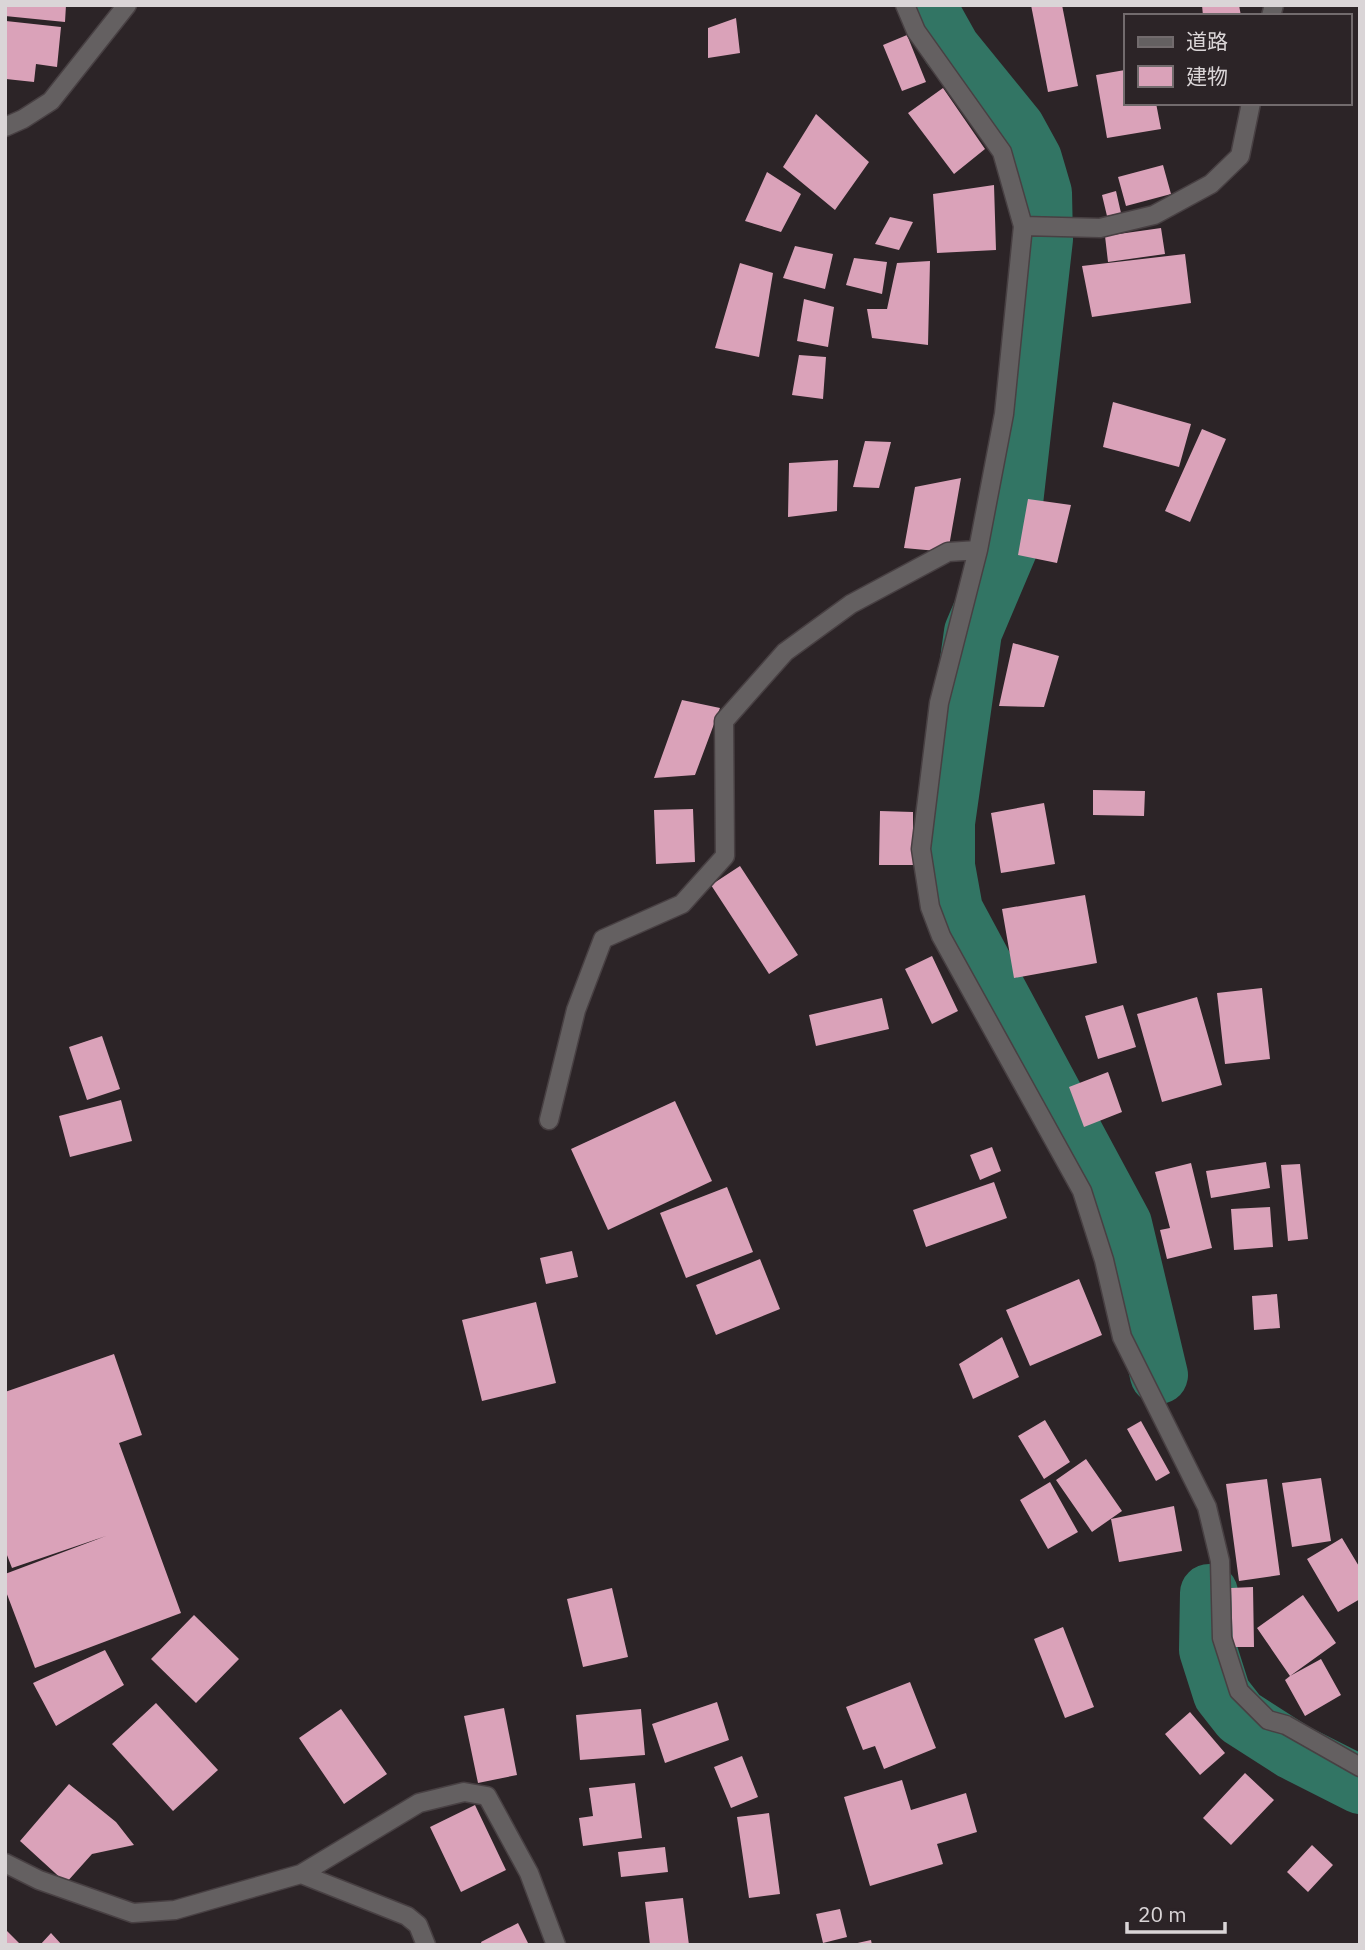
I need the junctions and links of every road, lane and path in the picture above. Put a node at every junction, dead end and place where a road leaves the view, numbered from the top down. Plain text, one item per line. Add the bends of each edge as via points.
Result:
1 (127, 5) edge
2 (905, 5) edge
3 (1251, 105) edge
4 (5, 127) edge
5 (1028, 226) junction
6 (978, 550) junction
7 (549, 1120) dead end
8 (1360, 1767) edge
9 (5, 1863) edge
10 (301, 1874) junction
11 (426, 1945) edge
12 (556, 1945) edge

1 - 4 street via 51,101
2 - 5 street via 916,31 1002,152
3 - 5 street via 1240,156 1212,184 1154,215 1101,228
5 - 6 street via 1004,414
6 - 7 street via 948,552 851,604 785,652 724,721 725,856 682,904 603,939 576,1010
6 - 8 street via 939,702 921,849 930,907 941,936 1082,1191 1122,1337 1207,1507 1220,1560 1222,1638 1239,1691 1268,1720 1286,1725
9 - 10 street via 133,1913 175,1910
10 - 11 street via 407,1916 418,1925
10 - 12 street via 419,1803 464,1792 487,1796 529,1872

